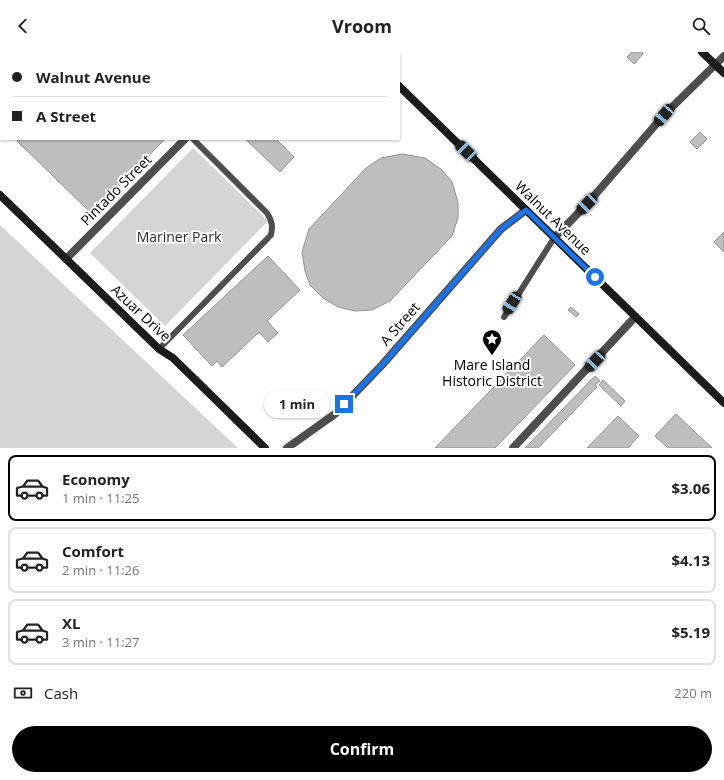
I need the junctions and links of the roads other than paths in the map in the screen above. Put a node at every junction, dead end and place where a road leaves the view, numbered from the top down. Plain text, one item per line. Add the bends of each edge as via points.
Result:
1 (702, 52) edge
2 (724, 56) edge
3 (715, 65) junction
4 (724, 73) edge
5 (400, 87) edge
6 (184, 140) edge
7 (194, 140) edge
8 (0, 195) edge
9 (526, 210) junction
10 (554, 238) junction
11 (66, 259) junction
12 (504, 317) dead end
13 (635, 317) junction
14 (159, 349) junction
15 (724, 403) edge
16 (265, 448) edge
17 (287, 448) edge
18 (513, 448) edge

1 - 3 street
2 - 3 street
3 - 4 street
3 - 10 street via 664,115
5 - 9 street, Walnut Avenue
6 - 11 street, Pintado Street
7 - 14 lane via 267,213 272,220 273,228 271,235
8 - 11 street, Azuar Drive
9 - 10 street, Walnut Avenue
9 - 17 street, A Street via 501,229 382,365 335,414
10 - 12 lane
10 - 13 street, Walnut Avenue
11 - 14 street, Azuar Drive
13 - 15 street, Walnut Avenue
13 - 18 street
14 - 16 street, Azuar Drive via 173,358

